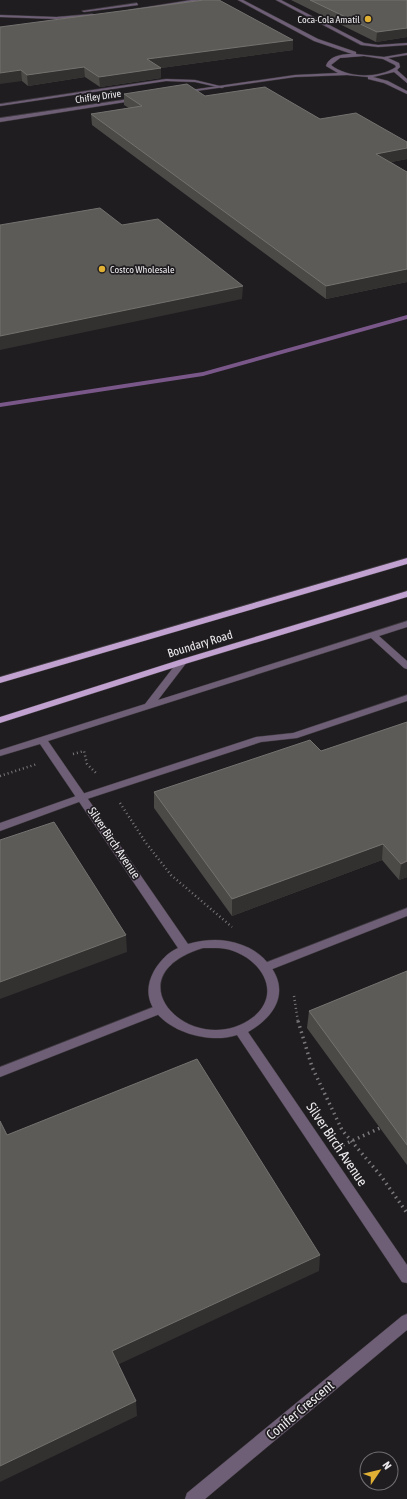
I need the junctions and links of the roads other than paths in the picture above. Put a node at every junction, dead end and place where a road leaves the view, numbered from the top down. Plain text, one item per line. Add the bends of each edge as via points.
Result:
1 (171, 0) edge
2 (200, 0) edge
3 (240, 0) edge
4 (278, 0) edge
5 (0, 11) edge
6 (0, 16) edge
7 (316, 40) junction
8 (407, 44) edge
9 (407, 54) edge
10 (364, 55) junction
11 (336, 58) junction
12 (384, 58) junction
13 (323, 67) junction
14 (395, 71) junction
15 (348, 74) junction
16 (295, 76) junction
17 (365, 76) junction
18 (407, 82) edge
19 (222, 86) junction
20 (176, 93) edge
21 (407, 93) edge
22 (145, 98) edge
23 (0, 105) edge
24 (0, 120) edge
25 (407, 561) edge
26 (407, 594) edge
27 (407, 624) edge
28 (373, 635) junction
29 (182, 662) junction
30 (407, 666) edge
31 (0, 680) edge
32 (407, 698) edge
33 (148, 706) junction
34 (0, 720) edge
35 (42, 739) junction
36 (0, 753) edge
37 (83, 797) junction
38 (0, 826) edge
39 (407, 912) edge
40 (185, 949) junction
41 (266, 968) junction
42 (161, 1009) junction
43 (240, 1030) junction
44 (0, 1072) edge
45 (407, 1277) edge
46 (407, 1321) edge
47 (193, 1499) edge

1 - 5 street via 51,14
2 - 6 street via 85,16
3 - 7 street
4 - 8 street via 363,44
7 - 10 street
7 - 11 street
9 - 12 street
10 - 11 street
10 - 12 street
11 - 13 street
12 - 14 street via 400,64
13 - 15 street
13 - 16 street
14 - 17 street
14 - 18 street
15 - 16 street
15 - 17 street
16 - 19 street
17 - 21 street via 386,82
19 - 20 street
19 - 23 street via 195,81 166,80
22 - 24 street, Chifley Drive
25 - 31 main road, Boundary Road
26 - 29 main road, Boundary Road
27 - 28 street
28 - 30 street
28 - 33 street
29 - 33 street
29 - 34 main road, Boundary Road
32 - 37 street via 294,736 260,739
33 - 35 street
35 - 36 street
35 - 37 street, Silver Birch Avenue
37 - 38 street
37 - 40 street, Silver Birch Avenue
39 - 41 street
40 - 41 street via 203,944 239,948 255,956
40 - 42 street via 171,957 161,968 155,982 155,995
41 - 43 street via 272,981 273,996 268,1009 256,1022
42 - 43 street via 186,1029 204,1034
42 - 44 street
43 - 45 street, Silver Birch Avenue
46 - 47 street, Conifer Crescent

